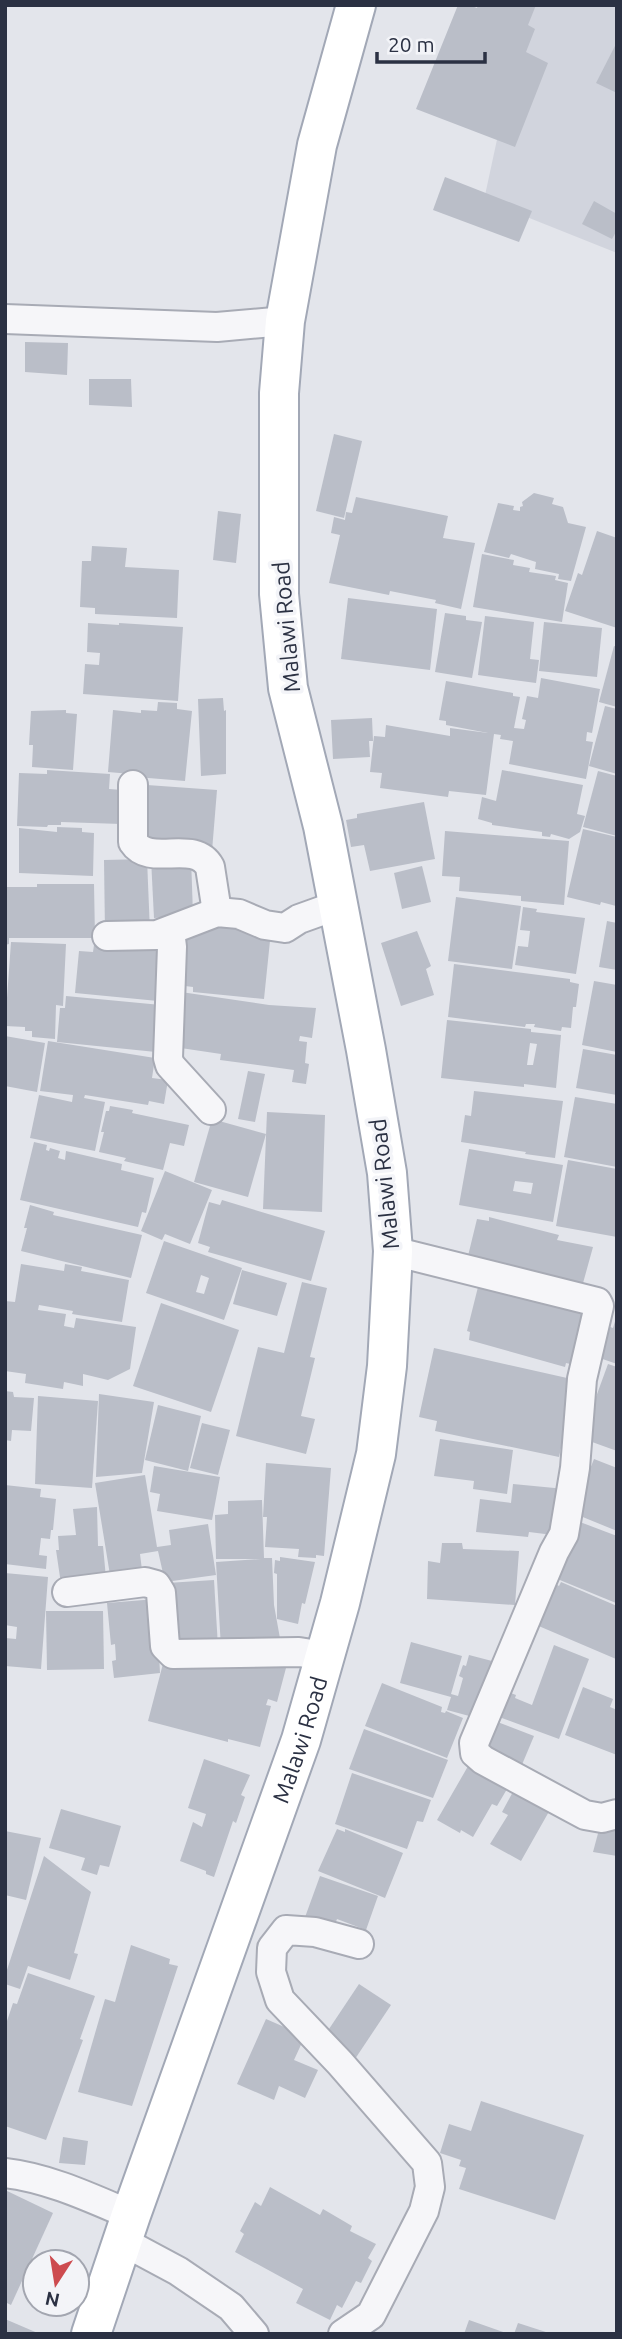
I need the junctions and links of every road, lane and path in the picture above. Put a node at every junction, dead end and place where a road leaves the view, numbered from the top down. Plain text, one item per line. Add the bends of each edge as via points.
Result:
1 (356, 5) edge
2 (5, 319) edge
3 (285, 321) junction
4 (132, 785) dead end
5 (338, 905) junction
6 (216, 912) junction
7 (170, 931) junction
8 (107, 936) dead end
9 (211, 1110) dead end
10 (393, 1251) junction
11 (67, 1592) dead end
12 (325, 1656) junction
13 (617, 1814) edge
14 (359, 1944) dead end
15 (5, 2173) edge
16 (126, 2228) junction
17 (91, 2334) edge
18 (254, 2334) edge
19 (343, 2334) edge

1 - 3 main road, Malawi Road via 317,145
2 - 3 street via 217,327
3 - 5 main road, Malawi Road via 279,393 279,594 288,688
4 - 6 street via 137,849 197,854 207,860
5 - 6 street via 285,928
5 - 10 main road, Malawi Road via 387,1173
6 - 7 street
7 - 8 street via 143,937
7 - 9 street via 168,1058
10 - 12 main road, Malawi Road via 387,1366 376,1454
10 - 13 street via 597,1301 582,1379 564,1534 474,1743 475,1753 483,1760 585,1815 602,1818
11 - 12 street via 145,1582 156,1585 161,1593 165,1646 173,1654 299,1651
12 - 16 main road, Malawi Road via 301,1740
14 - 19 street via 286,1930 272,1948 271,1972 280,2000 427,2163 430,2187 424,2211 371,2315
15 - 16 street via 77,2192
16 - 17 main road, Malawi Road
16 - 18 street via 178,2271 232,2306

